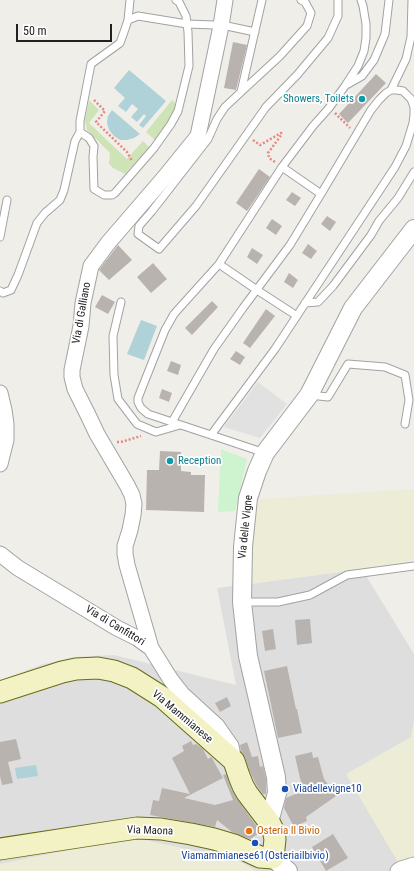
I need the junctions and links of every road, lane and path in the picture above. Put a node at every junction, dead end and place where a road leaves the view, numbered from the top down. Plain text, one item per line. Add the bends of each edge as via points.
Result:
1 (130, 0) edge
2 (176, 0) edge
3 (225, 0) edge
4 (262, 0) edge
5 (301, 0) edge
6 (338, 0) edge
7 (361, 0) edge
8 (389, 0) edge
9 (412, 0) edge
10 (128, 20) junction
11 (187, 24) junction
12 (221, 26) junction
13 (255, 32) junction
14 (345, 86) junction
15 (391, 90) junction
16 (241, 92) junction
17 (92, 98) dead end
18 (338, 116) dead end
19 (80, 132) junction
20 (246, 134) junction
21 (357, 134) junction
22 (137, 167) junction
23 (282, 168) junction
24 (414, 172) edge
25 (321, 194) junction
26 (7, 200) dead end
27 (414, 229) edge
28 (0, 237) edge
29 (219, 264) junction
30 (257, 290) junction
31 (0, 291) edge
32 (121, 302) dead end
33 (305, 303) junction
34 (297, 316) junction
35 (0, 393) edge
36 (310, 395) junction
37 (172, 422) junction
38 (405, 424) dead end
39 (180, 425) junction
40 (156, 432) junction
41 (211, 435) junction
42 (116, 443) dead end
43 (265, 454) junction
44 (0, 464) edge
45 (0, 554) edge
46 (414, 566) edge
47 (242, 602) junction
48 (151, 648) junction
49 (0, 692) edge
50 (234, 760) junction
51 (269, 822) junction
52 (0, 849) edge
53 (273, 858) junction
54 (414, 865) edge
55 (288, 871) edge
56 (398, 871) edge

1 - 10 lane
2 - 11 lane via 186,16
3 - 12 street, Via di Galliano
4 - 13 lane
5 - 16 lane via 305,2 311,14 307,26 280,56
6 - 20 lane via 338,16 328,38 266,107
7 - 14 lane via 366,24 364,51
8 - 14 lane via 385,34 374,60 362,76
9 - 15 lane via 411,37 406,59
10 - 11 lane via 138,16
10 - 19 lane via 120,43 91,64
11 - 12 lane
11 - 22 lane via 189,66 178,111 154,148
12 - 13 lane
12 - 48 street, Via di Galliano via 198,136 108,243 92,266 72,370 75,388 132,495 133,515 125,554
13 - 16 lane
14 - 23 lane
15 - 21 lane via 371,110
15 - 33 lane via 403,91 411,99 414,107 413,122 406,146 395,167
16 - 20 lane via 225,107 208,139 139,226 138,234 159,249 196,206
17 - 22 path via 105,111 96,122 127,152
18 - 21 path
19 - 22 lane via 90,138 94,146 94,189 104,195 112,195
19 - 31 lane via 75,140 60,200 36,223 18,275 10,290 3,293
20 - 23 path via 260,145 281,132 268,153 269,158
21 - 25 lane
23 - 25 lane
23 - 29 lane
24 - 33 lane via 398,198 333,286 318,302
25 - 30 lane via 290,245
26 - 28 lane
27 - 36 street, Via delle Vigne via 353,308
29 - 30 lane
29 - 37 lane via 169,321 138,398 139,405 148,414
30 - 34 lane
30 - 37 lane via 214,349
32 - 40 lane via 114,336 114,375 118,399 137,424
33 - 34 lane
34 - 41 lane
35 - 44 street via 6,424 6,440
36 - 38 lane via 328,397 348,364 385,367 405,375 409,400
36 - 43 street, Via delle Vigne
37 - 39 lane
39 - 40 lane
39 - 41 lane
40 - 42 path
41 - 43 lane
43 - 47 street, Via delle Vigne via 248,498 243,547
45 - 48 street, Via di Canfittori via 18,568
46 - 47 lane via 347,575 310,595 278,602
47 - 51 street, Via delle Vigne via 248,656 277,786 276,800
48 - 50 street, Via di Canfittori via 182,694 217,726 231,746
49 - 50 main road, Via Mammianese via 76,669 98,668 114,671 132,678 162,698
50 - 51 main road via 247,793
51 - 53 main road via 275,839
52 - 53 main road, Via Maona via 137,828 161,829 214,839 260,857
53 - 55 street
54 - 56 street

